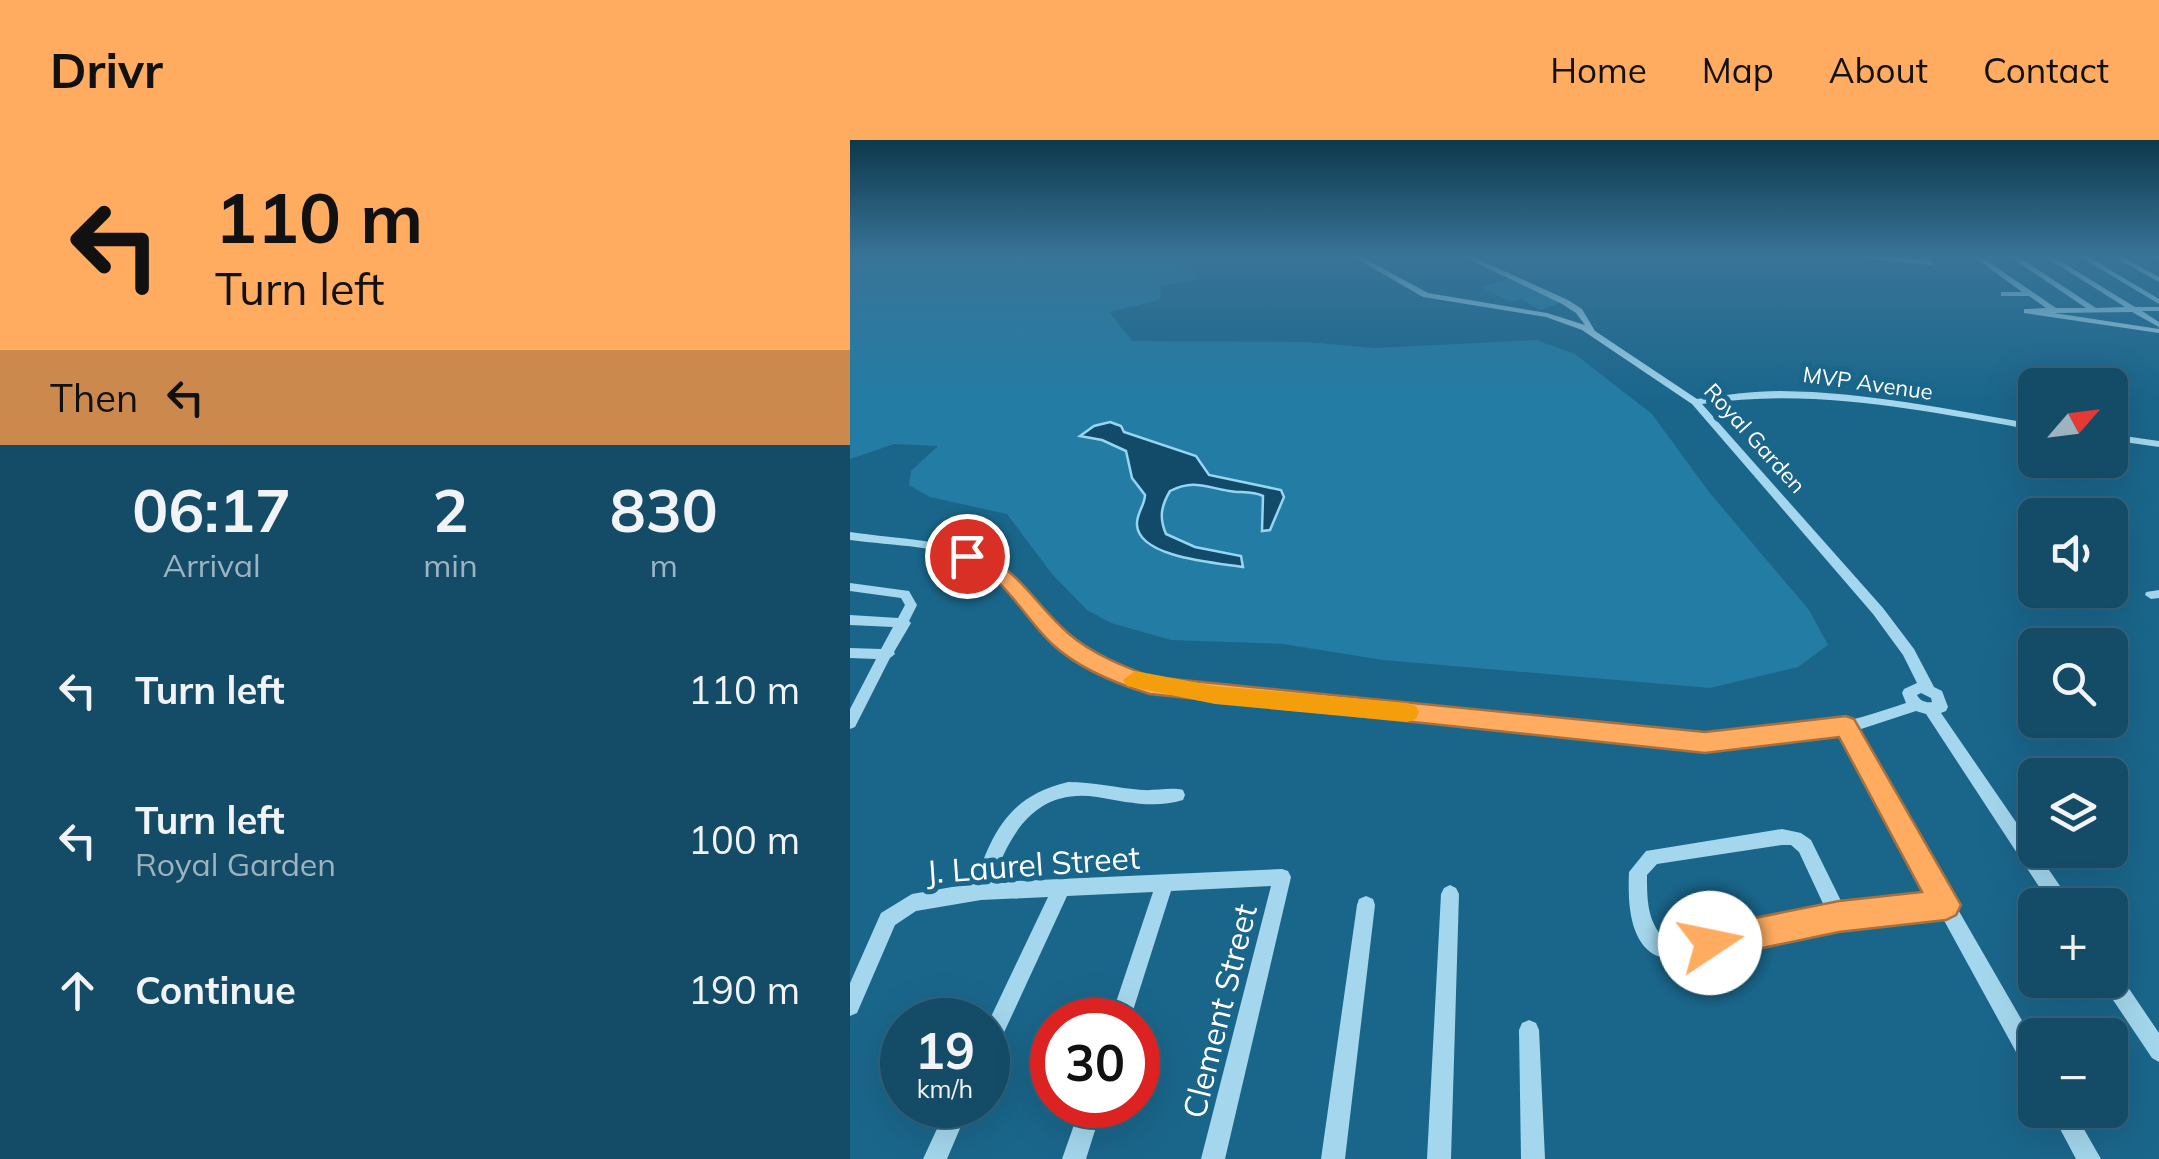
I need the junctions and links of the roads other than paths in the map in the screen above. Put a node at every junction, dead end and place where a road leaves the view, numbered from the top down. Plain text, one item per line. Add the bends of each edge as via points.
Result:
1 (1478, 304) edge
2 (1564, 304) edge
3 (2044, 304) edge
4 (2084, 304) edge
5 (2125, 304) edge
6 (2134, 309) junction
7 (2053, 310) junction
8 (2094, 310) junction
9 (2159, 310) edge
10 (2159, 328) edge
11 (1597, 338) junction
12 (1695, 402) junction
13 (2018, 425) edge
14 (2128, 440) edge
15 (2159, 444) edge
16 (850, 536) edge
17 (850, 587) edge
18 (850, 620) edge
19 (904, 624) junction
20 (850, 653) edge
21 (888, 654) junction
22 (850, 687) edge
23 (868, 687) junction
24 (1927, 688) junction
25 (1924, 708) junction
26 (850, 723) edge
27 (1846, 726) junction
28 (1176, 795) dead end
29 (1282, 877) joint
30 (1164, 885) junction
31 (2050, 888) edge
32 (1060, 890) junction
33 (981, 892) junction
34 (1450, 894) dead end
35 (1366, 905) dead end
36 (1946, 905) junction
37 (1839, 916) junction
38 (1010, 998) edge
39 (1127, 998) edge
40 (2123, 998) edge
41 (850, 1006) edge
42 (1530, 1030) dead end
43 (2018, 1034) edge
44 (2159, 1051) edge
45 (948, 1128) edge
46 (1084, 1128) edge
47 (2071, 1128) edge
48 (934, 1159) edge
49 (1074, 1159) edge
50 (1213, 1159) edge
51 (1333, 1159) edge
52 (1439, 1159) edge
53 (1533, 1159) edge
54 (2089, 1159) edge

1 - 11 street, Royal Garden via 1547,315
2 - 11 street via 1579,311
3 - 7 street
4 - 8 street
5 - 6 street
6 - 8 street
6 - 9 street
6 - 10 street
7 - 8 street
7 - 10 street via 2027,311
11 - 12 street, Royal Garden
12 - 13 street, MVP Avenue via 1786,392
12 - 24 street, Royal Garden via 1878,611
14 - 15 street
16 - 27 street via 981,560 1006,576 1061,640 1150,686 1705,742
17 - 19 street via 905,594 911,605
18 - 19 street
19 - 21 street
20 - 21 street
21 - 23 street
22 - 23 street
23 - 26 street
24 - 25 street via 1911,690 1909,697
24 - 25 street via 1941,707
25 - 27 street
25 - 31 street
27 - 36 street
28 - 33 street via 1132,798 1071,788 1028,802 1015,814
29 - 30 street, J. Laurel Street
29 - 50 street, Clement Street
30 - 32 street, J. Laurel Street
30 - 39 street
32 - 33 street, J. Laurel Street
32 - 38 street
33 - 41 street, J. Laurel Street via 925,900 892,913
34 - 52 street
35 - 51 street
36 - 37 street
36 - 43 street
37 - 37 street via 1795,838 1652,858 1638,872 1640,913 1660,947 1679,949
40 - 44 street
42 - 53 street
45 - 48 street
46 - 49 street
47 - 54 street

